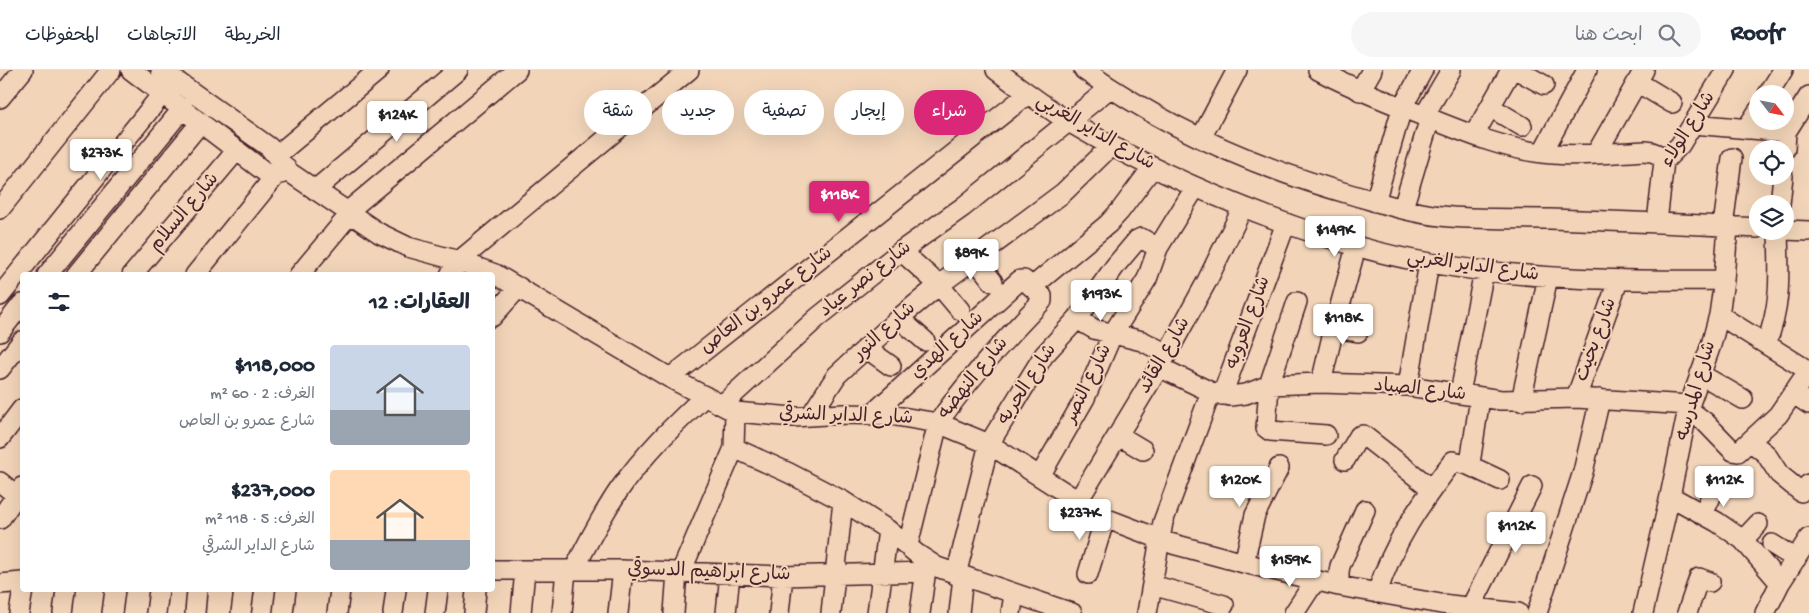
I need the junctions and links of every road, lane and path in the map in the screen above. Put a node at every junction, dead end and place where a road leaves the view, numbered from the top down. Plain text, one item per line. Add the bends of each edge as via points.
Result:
1 (22, 70) edge
2 (110, 70) edge
3 (131, 70) edge
4 (161, 70) edge
5 (379, 70) edge
6 (458, 70) edge
7 (517, 70) edge
8 (689, 70) edge
9 (996, 70) edge
10 (1084, 70) edge
11 (1237, 70) edge
12 (1372, 70) edge
13 (1423, 70) edge
14 (1451, 70) edge
15 (1511, 70) edge
16 (1518, 70) edge
17 (1587, 70) edge
18 (1726, 70) edge
19 (1783, 70) edge
20 (1321, 71) edge
21 (1640, 76) edge
22 (1544, 85) dead end
23 (1774, 85) edge
24 (1110, 88) junction
25 (1360, 91) junction
26 (163, 93) junction
27 (1028, 94) junction
28 (1809, 96) edge
29 (0, 98) edge
30 (1672, 103) dead end
31 (1490, 107) junction
32 (182, 108) junction
33 (1402, 108) junction
34 (1427, 117) junction
35 (201, 122) junction
36 (1068, 122) junction
37 (1693, 124) junction
38 (1749, 124) edge
39 (1522, 126) dead end
40 (1746, 129) junction
41 (1474, 135) junction
42 (1201, 138) junction
43 (1786, 140) edge
44 (1111, 146) junction
45 (237, 150) junction
46 (1542, 153) junction
47 (1596, 154) junction
48 (276, 155) junction
49 (1666, 158) junction
50 (1732, 158) dead end
51 (1152, 168) junction
52 (282, 174) junction
53 (1195, 188) junction
54 (314, 190) junction
55 (1375, 202) junction
56 (1243, 207) junction
57 (1403, 208) junction
58 (0, 209) edge
59 (348, 213) junction
60 (1657, 222) junction
61 (1286, 223) junction
62 (1725, 226) junction
63 (1749, 227) edge
64 (1794, 230) edge
65 (1809, 231) edge
66 (1778, 240) edge
67 (1356, 247) junction
68 (1158, 248) junction
69 (901, 251) junction
70 (975, 259) junction
71 (1429, 263) junction
72 (455, 268) edge
73 (1484, 271) junction
74 (48, 272) edge
75 (78, 272) edge
76 (135, 272) edge
77 (198, 272) edge
78 (302, 272) edge
79 (482, 272) edge
80 (495, 274) edge
81 (1548, 277) junction
82 (1724, 280) junction
83 (1618, 281) junction
84 (994, 282) dead end
85 (939, 285) junction
86 (519, 287) junction
87 (1032, 287) junction
88 (0, 296) edge
89 (1297, 302) dead end
90 (20, 307) edge
91 (960, 310) dead end
92 (495, 314) edge
93 (1719, 315) junction
94 (899, 318) junction
95 (1077, 320) junction
96 (1334, 328) junction
97 (0, 332) edge
98 (1358, 332) dead end
99 (1112, 335) junction
100 (925, 341) dead end
101 (20, 344) edge
102 (1766, 344) junction
103 (866, 348) junction
104 (1163, 360) junction
105 (891, 366) dead end
106 (0, 369) edge
107 (1809, 370) edge
108 (1700, 374) junction
109 (670, 378) junction
110 (1321, 383) junction
111 (1269, 385) junction
112 (1408, 386) junction
113 (1216, 394) junction
114 (1460, 394) junction
115 (705, 396) junction
116 (1480, 398) junction
117 (1576, 398) junction
118 (1600, 399) junction
119 (1743, 399) dead end
120 (1802, 399) edge
121 (1521, 401) junction
122 (1688, 407) junction
123 (728, 408) junction
124 (20, 412) edge
125 (811, 415) junction
126 (871, 415) junction
127 (938, 422) junction
128 (1118, 435) junction
129 (1326, 435) dead end
130 (0, 438) edge
131 (1750, 441) junction
132 (989, 444) junction
133 (734, 448) junction
134 (1143, 450) dead end
135 (1345, 460) dead end
136 (1468, 465) junction
137 (1279, 468) dead end
138 (1040, 476) junction
139 (1500, 480) dead end
140 (0, 482) edge
141 (1809, 484) edge
142 (1532, 486) dead end
143 (1715, 488) dead end
144 (1432, 489) junction
145 (19, 491) edge
146 (1670, 496) junction
147 (843, 501) junction
148 (1078, 501) junction
149 (1365, 510) dead end
150 (1703, 514) junction
151 (1105, 518) junction
152 (0, 520) edge
153 (1758, 524) dead end
154 (888, 530) junction
155 (1809, 538) edge
156 (1160, 539) junction
157 (1743, 540) junction
158 (1772, 544) dead end
159 (908, 545) junction
160 (1796, 559) junction
161 (1244, 563) junction
162 (926, 567) junction
163 (495, 570) edge
164 (525, 570) junction
165 (570, 570) junction
166 (623, 570) junction
167 (679, 572) junction
168 (883, 573) junction
169 (730, 574) junction
170 (1088, 574) dead end
171 (835, 575) junction
172 (783, 576) junction
173 (960, 576) junction
174 (1315, 581) junction
175 (20, 582) edge
176 (1710, 582) dead end
177 (1780, 583) junction
178 (0, 584) edge
179 (1152, 585) junction
180 (1339, 586) junction
181 (23, 592) edge
182 (66, 592) edge
183 (116, 592) edge
184 (159, 592) edge
185 (197, 592) edge
186 (244, 592) edge
187 (286, 592) edge
188 (340, 592) edge
189 (396, 592) edge
190 (438, 592) edge
191 (476, 592) edge
192 (1377, 593) junction
193 (1013, 604) edge
194 (1224, 605) dead end
195 (1465, 609) edge
196 (1054, 610) edge
197 (19, 613) edge
198 (63, 613) edge
199 (112, 613) edge
200 (156, 613) edge
201 (195, 613) edge
202 (241, 613) edge
203 (283, 613) edge
204 (338, 613) edge
205 (393, 613) edge
206 (435, 613) edge
207 (474, 613) edge
208 (521, 613) edge
209 (562, 613) edge
210 (618, 613) edge
211 (674, 613) edge
212 (726, 613) edge
213 (779, 613) edge
214 (831, 613) edge
215 (877, 613) edge
216 (920, 613) edge
217 (959, 613) edge
218 (1072, 613) edge
219 (1147, 613) edge
220 (1294, 613) edge
221 (1518, 613) edge
222 (1537, 613) edge
223 (1643, 613) edge
224 (1687, 613) edge
225 (1765, 613) edge

1 - 29 street
2 - 58 street
3 - 26 street, شارع الداير الشرقي
4 - 48 street, شارع الداير الشرقي
5 - 48 street
6 - 54 street
7 - 59 street
8 - 72 street
9 - 27 street, شارع الداير الغربي
10 - 24 street
11 - 42 street
12 - 25 street
13 - 33 street
14 - 34 street
15 - 31 street
16 - 22 street
17 - 46 street
18 - 37 street, شارع الولاء
19 - 23 street
20 - 25 street
21 - 30 street
21 - 47 street
24 - 36 street, شارع نصر عياد
24 - 42 street
25 - 33 street
26 - 32 street, شارع الداير الشرقي
26 - 88 street
27 - 36 street, شارع الداير الغربي
27 - 109 street, شارع عمرو بن العاص
28 - 43 street
31 - 39 street
31 - 41 street
32 - 35 street, شارع الداير الشرقي
32 - 74 street
33 - 34 street
33 - 55 street
34 - 41 street
34 - 57 street
35 - 45 street, شارع الداير الشرقي
35 - 75 street
36 - 44 street, شارع الداير الغربي
36 - 69 street, شارع نصر عياد via 963,207
37 - 40 street
37 - 49 street, شارع الولاء via 1678,149
38 - 40 street
40 - 43 street
41 - 46 street
42 - 55 street via 1280,172
44 - 51 street, شارع الداير الغربي
44 - 70 street, شارع النور via 1064,193
45 - 52 street, شارع الداير الشرقي via 268,174
45 - 76 street, شارع السلام
46 - 47 street
47 - 49 street via 1645,151
48 - 52 street, شارع الداير الشرقي
49 - 60 street, شارع الولاء via 1662,165
50 - 62 street, شارع المدرسه
51 - 53 street, شارع الداير الغربي
51 - 87 street via 1108,224
52 - 54 street, شارع الداير الشرقي
52 - 77 street
53 - 56 street, شارع الداير الغربي
53 - 68 street, شارع النصر
54 - 59 street, شارع الداير الشرقي
55 - 57 street
56 - 61 street, شارع الداير الغربي
56 - 104 street, شارع القائد
57 - 60 street via 1441,216
59 - 72 street, شارع الداير الشرقي via 386,237
59 - 78 street
60 - 62 street
61 - 67 street, شارع الداير الغربي
61 - 113 street, شارع العروبه
62 - 63 street
62 - 82 street, شارع المدرسه
64 - 65 street
66 - 102 street via 1777,310
67 - 71 street, شارع الداير الغربي
67 - 96 street
68 - 95 street, شارع الحريه via 1141,238 1137,240
68 - 99 street, شارع النصر via 1146,279
69 - 85 street
69 - 123 street, شارع نصر عياد via 817,318
70 - 84 street
70 - 85 street, شارع النور
71 - 73 street, شارع الداير الغربي
71 - 112 street
72 - 79 street, شارع الداير الشرقي
73 - 81 street, شارع الداير الغربي
73 - 114 street
80 - 86 street, شارع الداير الشرقي
81 - 83 street, شارع الداير الغربي
81 - 121 street
82 - 83 street, شارع الداير الغربي
82 - 93 street, شارع المدرسه
83 - 117 street, شارع بخيت
85 - 91 street
85 - 94 street, شارع النور
86 - 92 street
86 - 109 street, شارع الداير الشرقي
87 - 126 street, شارع الهدي via 1020,280
87 - 127 street, شارع النهضه via 1042,296 1042,301 1006,339
89 - 111 street
90 - 97 street
93 - 102 street
93 - 108 street, شارع المدرسه
94 - 100 street
94 - 103 street, شارع النور
95 - 99 street, شارع الصياد
95 - 132 street, شارع الحريه via 1044,355
96 - 98 street
96 - 110 street
99 - 104 street, شارع الصياد via 1142,341
99 - 138 street, شارع النصر via 1085,398
101 - 106 street
102 - 107 street
103 - 105 street
103 - 125 street, شارع النور via 837,376
104 - 113 street, شارع الصياد
104 - 128 street, شارع القائد
107 - 120 street
108 - 119 street
108 - 122 street, شارع المدرسه
109 - 115 street, شارع الداير الشرقي
110 - 111 street, شارع الصياد
110 - 112 street, شارع الصياد
111 - 113 street, شارع الصياد via 1246,394
111 - 129 street via 1267,430
112 - 114 street, شارع الصياد
113 - 156 street, شارع العروبه via 1163,522
114 - 116 street, شارع الصياد
115 - 123 street, شارع الداير الشرقي
115 - 165 street via 649,452 620,488
116 - 121 street, شارع الصياد
116 - 136 street
117 - 118 street, شارع الصياد
117 - 121 street, شارع الصياد
118 - 122 street, شارع الصياد
118 - 222 street via 1583,472
120 - 131 street via 1778,415
122 - 131 street via 1733,451 1738,452
122 - 146 street, شارع المدرسه
123 - 125 street, شارع الداير الشرقي via 793,417
123 - 133 street
124 - 130 street
125 - 126 street, شارع الداير الشرقي
126 - 127 street, شارع الداير الشرقي
127 - 132 street, شارع الداير الشرقي
127 - 159 street, شارع النهضه
128 - 134 street
128 - 148 street, شارع القائد
131 - 141 street via 1766,454 1779,474 1801,492
132 - 138 street, شارع الداير الشرقي
132 - 173 street, شارع الحريه
133 - 147 street
133 - 167 street
135 - 144 street via 1359,436 1363,435
136 - 139 street
136 - 144 street via 1453,461
137 - 161 street via 1255,515
138 - 148 street, شارع الداير الشرقي
140 - 145 street
142 - 195 street
143 - 150 street
144 - 192 street via 1394,549
145 - 152 street
146 - 150 street
146 - 223 street, شارع المدرسه
147 - 154 street
147 - 171 street
148 - 151 street, شارع الداير الشرقي
149 - 180 street via 1340,566
150 - 157 street
151 - 156 street, شارع الداير الشرقي
151 - 170 street
153 - 157 street
154 - 159 street
154 - 168 street
155 - 160 street
156 - 161 street, شارع الداير الشرقي
156 - 179 street, شارع العروبه
157 - 177 street
158 - 160 street
159 - 162 street
160 - 177 street
161 - 174 street, شارع الداير الشرقي
162 - 168 street, شارع ابراهيم الدسوقي
162 - 173 street
162 - 216 street
163 - 164 street, شارع ابراهيم الدسوقي
164 - 165 street, شارع ابراهيم الدسوقي
164 - 208 street
165 - 166 street, شارع ابراهيم الدسوقي
165 - 209 street
166 - 167 street, شارع ابراهيم الدسوقي
166 - 210 street
167 - 169 street, شارع ابراهيم الدسوقي
167 - 211 street
168 - 171 street, شارع ابراهيم الدسوقي
168 - 215 street
169 - 172 street, شارع ابراهيم الدسوقي
169 - 212 street
171 - 172 street, شارع ابراهيم الدسوقي
171 - 214 street
172 - 213 street
173 - 193 street
173 - 217 street, شارع الحريه
174 - 180 street, شارع الداير الشرقي
174 - 220 street
175 - 178 street
176 - 224 street via 1699,578
177 - 225 street
179 - 194 street
179 - 219 street, شارع العروبه
180 - 192 street, شارع الداير الشرقي
181 - 197 street
182 - 198 street
183 - 199 street
184 - 200 street
185 - 201 street
186 - 202 street
187 - 203 street
188 - 204 street
189 - 205 street
190 - 206 street
191 - 207 street
192 - 195 street, شارع الداير الشرقي
193 - 196 street
195 - 221 street, شارع الداير الشرقي
196 - 218 street

